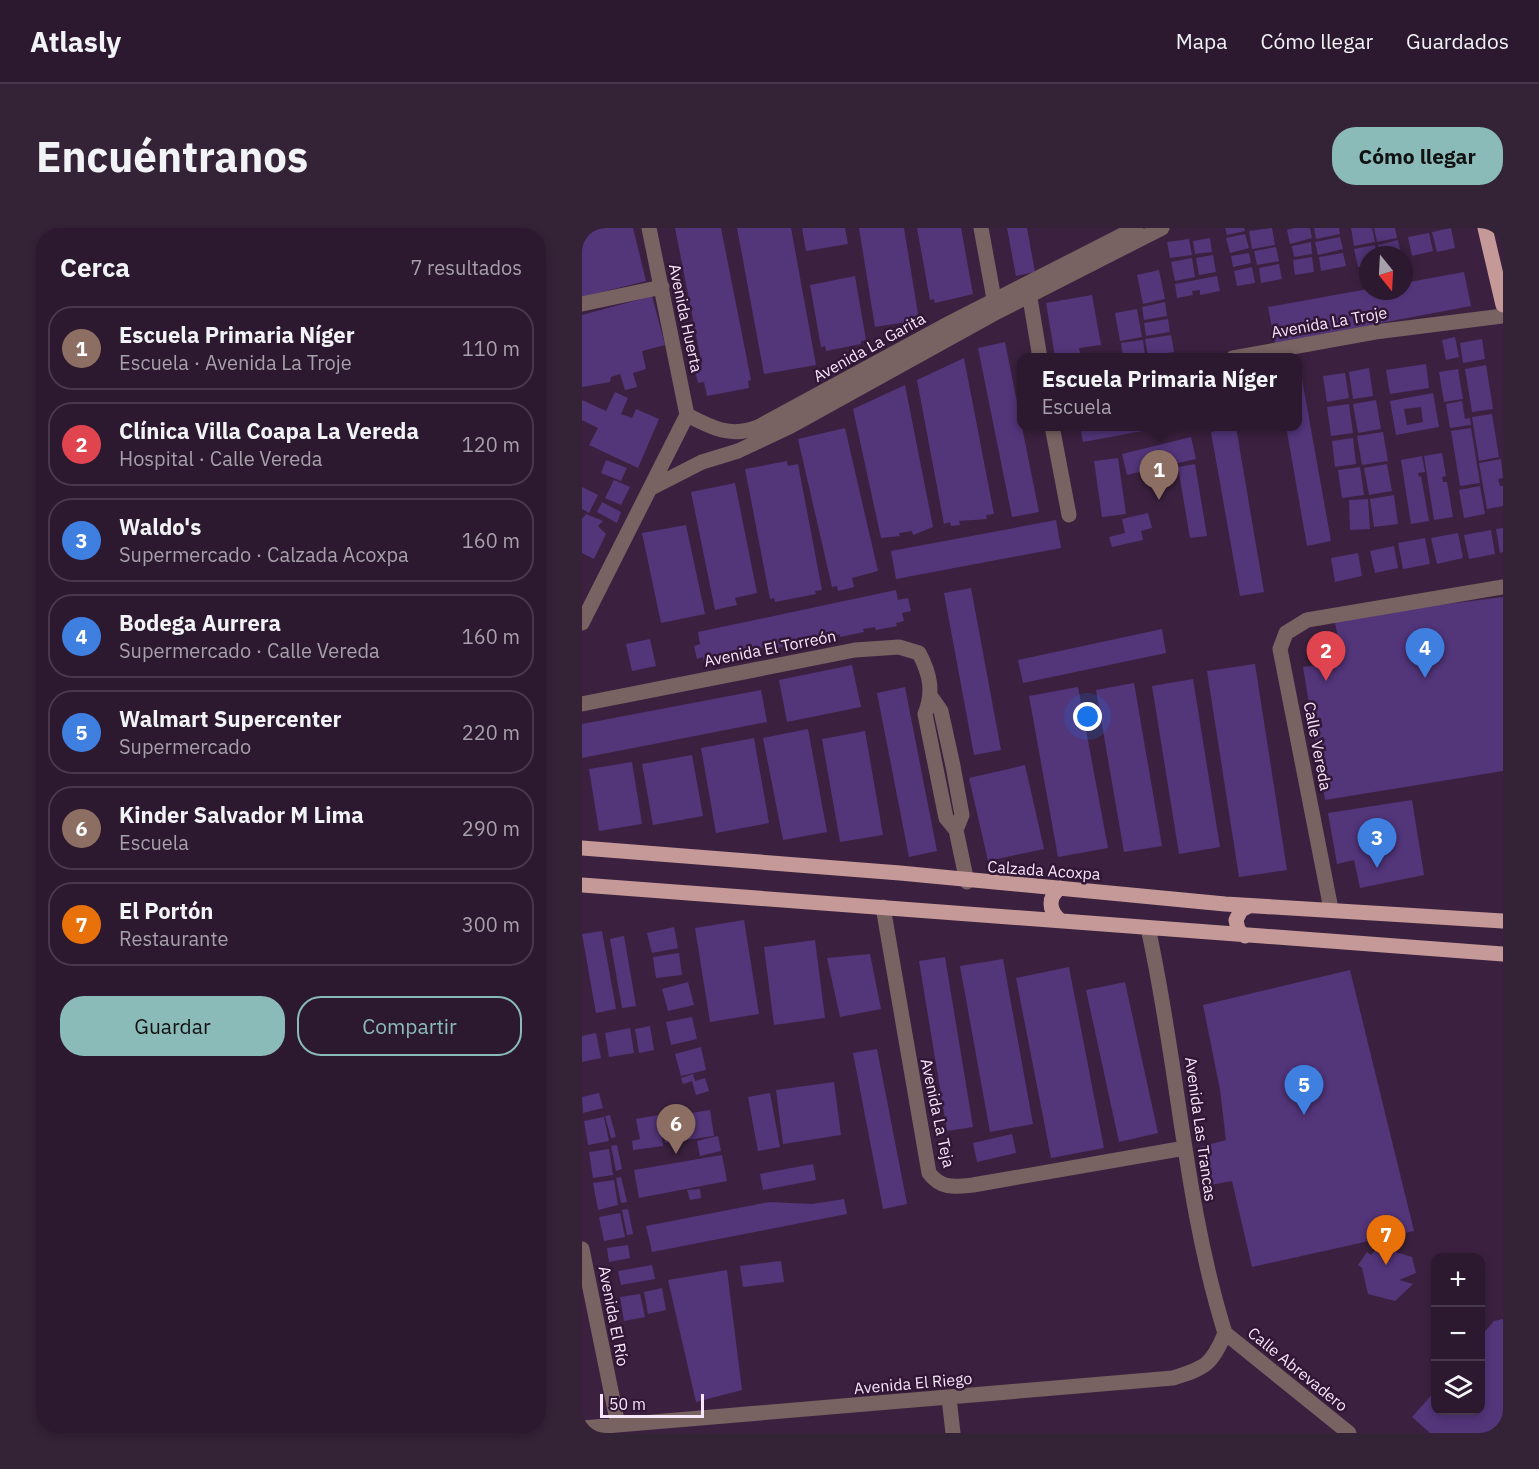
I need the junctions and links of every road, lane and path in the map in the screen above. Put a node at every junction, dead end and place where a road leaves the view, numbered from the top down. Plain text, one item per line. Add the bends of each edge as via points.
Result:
1 (649, 228) edge
2 (981, 228) edge
3 (1136, 228) edge
4 (1162, 228) edge
5 (1485, 228) edge
6 (662, 287) junction
7 (1028, 290) junction
8 (582, 304) edge
9 (1503, 304) edge
10 (995, 307) junction
11 (1503, 316) edge
12 (1039, 353) edge
13 (1256, 353) edge
14 (687, 415) junction
15 (1053, 431) edge
16 (653, 487) junction
17 (1069, 515) dead end
18 (1503, 587) edge
19 (582, 623) edge
20 (582, 704) edge
21 (584, 852) edge
22 (584, 882) edge
23 (967, 882) junction
24 (1043, 887) junction
25 (1060, 888) junction
26 (1225, 904) junction
27 (1249, 906) junction
28 (883, 907) junction
29 (1331, 909) junction
30 (1039, 918) junction
31 (1060, 920) junction
32 (1503, 921) edge
33 (1148, 928) junction
34 (1225, 935) junction
35 (1245, 936) junction
36 (1503, 954) edge
37 (1185, 1148) junction
38 (582, 1249) edge
39 (1224, 1333) junction
40 (949, 1398) junction
41 (618, 1425) junction
42 (582, 1428) edge
43 (953, 1433) edge
44 (1349, 1433) edge

1 - 6 street, Avenida Huerta
2 - 10 street
3 - 7 street, Avenida La Garita
4 - 7 street, Avenida La Garita
5 - 9 main road
6 - 8 street
6 - 14 street, Avenida Huerta
7 - 10 street, Avenida La Garita
7 - 12 street
10 - 14 street, Avenida La Garita via 749,431 723,432
10 - 16 street, Avenida La Garita via 791,426 738,451 702,462
11 - 13 street, Avenida La Troje via 1375,332
14 - 16 street
15 - 17 street
16 - 19 street
18 - 29 street, Calle Vereda via 1306,620 1286,633 1280,649
20 - 23 street, Avenida El Torreón via 855,650 899,647 919,653 929,671 932,698 925,714 946,818 956,830
21 - 23 main road, Calzada Acoxpa via 900,873
22 - 28 main road
23 - 24 main road, Calzada Acoxpa
24 - 25 main road, Calzada Acoxpa
24 - 30 main road via 1049,904
25 - 26 main road, Calzada Acoxpa
25 - 31 main road via 1050,904
26 - 27 main road, Calzada Acoxpa
26 - 34 main road via 1231,920
27 - 29 main road, Calzada Acoxpa
27 - 35 main road via 1241,909 1236,920 1238,930
28 - 30 main road
28 - 37 street, Avenida La Teja via 929,1173 937,1184 973,1185
29 - 32 main road, Calzada Acoxpa
30 - 31 main road
31 - 33 main road
33 - 34 main road
33 - 37 street, Avenida Las Trancas
34 - 35 main road
35 - 36 main road
37 - 39 street, Avenida Las Trancas via 1210,1286
38 - 41 street, Avenida El Río
39 - 40 street, Avenida El Riego via 1216,1356 1198,1370 1173,1378
39 - 44 street, Calle Abrevadero
40 - 41 street, Avenida El Riego
40 - 43 street
41 - 42 street, Avenida El Riego

